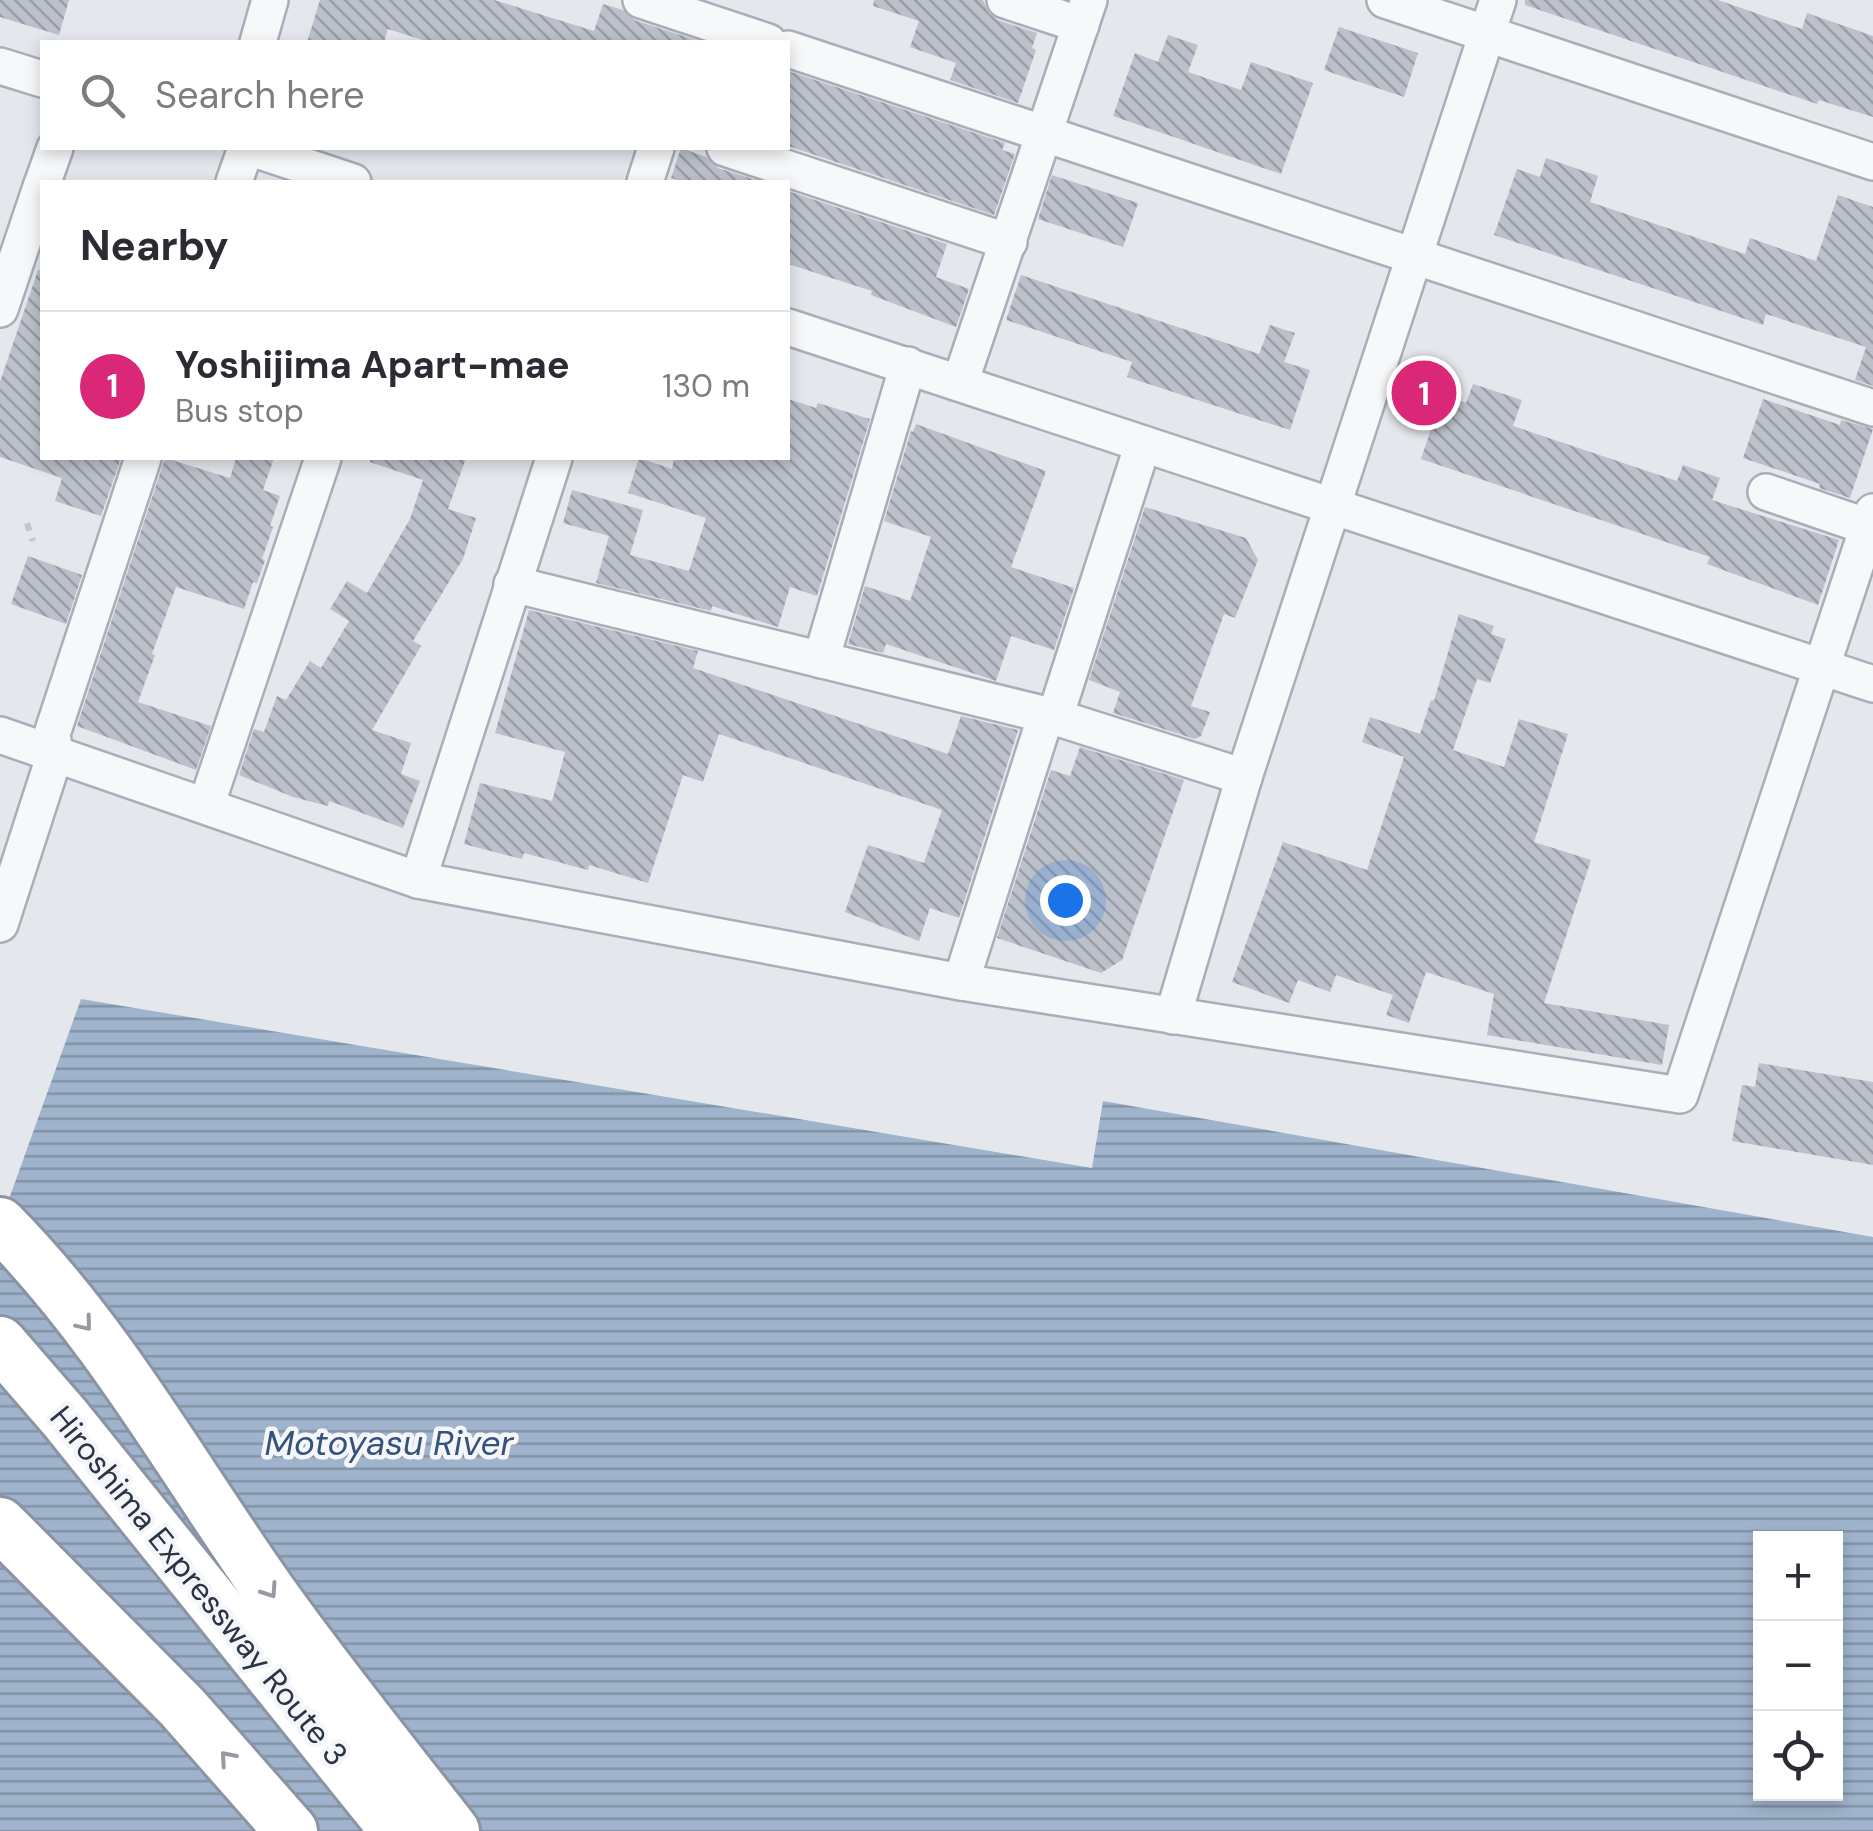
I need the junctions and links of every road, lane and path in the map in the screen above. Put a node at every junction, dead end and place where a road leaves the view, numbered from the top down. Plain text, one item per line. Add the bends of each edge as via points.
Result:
1 (270, 0) edge
2 (641, 0) edge
3 (1006, 0) edge
4 (1385, 0) edge
5 (1085, 13) edge
6 (1493, 17) edge
7 (698, 21) edge
8 (259, 40) edge
9 (761, 40) edge
10 (790, 50) edge
11 (0, 66) edge
12 (40, 78) edge
13 (1046, 134) junction
14 (54, 150) edge
15 (247, 150) edge
16 (254, 150) edge
17 (655, 150) edge
18 (732, 150) edge
19 (1873, 162) edge
20 (44, 180) edge
21 (235, 180) edge
22 (347, 180) edge
23 (646, 180) edge
24 (40, 193) edge
25 (1009, 242) junction
26 (1414, 256) junction
27 (0, 309) edge
28 (790, 328) edge
29 (908, 365) junction
30 (960, 382) junction
31 (1873, 408) edge
32 (1143, 444) junction
33 (143, 460) edge
34 (322, 460) edge
35 (553, 460) edge
36 (1766, 492) dead end
37 (1332, 504) junction
38 (1870, 520) edge
39 (27, 523) dead end
40 (33, 540) dead end
41 (512, 584) junction
42 (821, 660) junction
43 (1822, 667) junction
44 (1873, 684) edge
45 (1050, 716) junction
46 (0, 735) edge
47 (55, 754) junction
48 (1244, 777) junction
49 (206, 806) junction
50 (418, 880) junction
51 (0, 924) edge
52 (961, 982) junction
53 (1173, 1016) junction
54 (12, 1236) edge
55 (0, 1343) edge
56 (0, 1524) edge
57 (291, 1831) edge
58 (396, 1831) edge
59 (453, 1831) edge

1 - 8 street
2 - 7 street
3 - 5 street
4 - 6 street
5 - 13 street
6 - 19 street
6 - 26 street
7 - 9 street
10 - 13 street
11 - 12 street
13 - 25 street
13 - 26 street
14 - 20 street
15 - 21 street
16 - 22 street
17 - 23 street
18 - 25 street
24 - 27 street
25 - 30 street
26 - 31 street
26 - 37 street
28 - 29 street
29 - 30 street
29 - 42 street
30 - 32 street
32 - 37 street
32 - 45 street
33 - 47 street via 52,734
34 - 49 street
35 - 41 street
36 - 38 street
37 - 43 street
37 - 48 street
38 - 43 street
39 - 40 path
41 - 42 street
41 - 50 street
42 - 45 street
43 - 44 street
43 - 53 street via 1680,1095
45 - 48 street
45 - 52 street
46 - 47 street
47 - 49 street
47 - 51 street
48 - 53 street
49 - 50 street
50 - 52 street
52 - 53 street
54 -> 59 highway via 122,1369 277,1602
55 - 58 highway, Hiroshima Expressway Route 3
57 -> 56 highway via 182,1706

